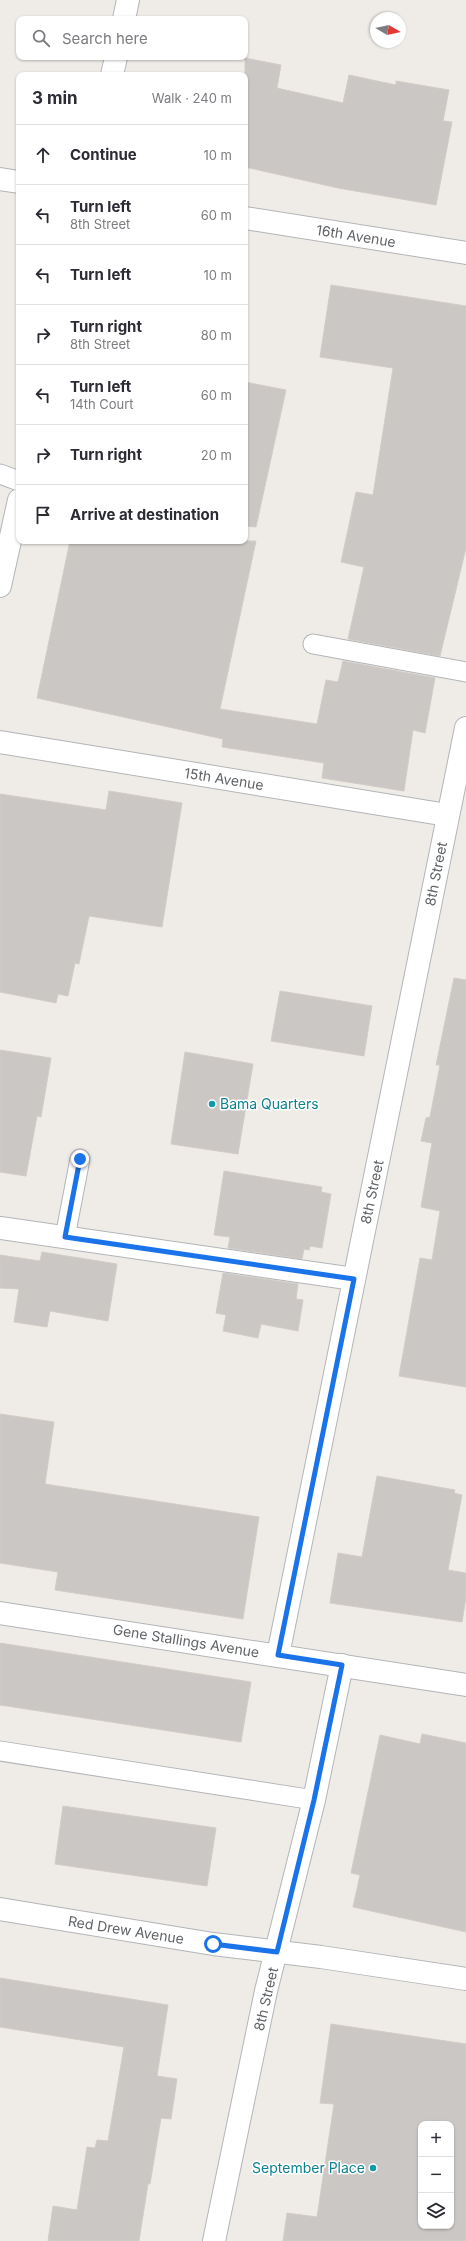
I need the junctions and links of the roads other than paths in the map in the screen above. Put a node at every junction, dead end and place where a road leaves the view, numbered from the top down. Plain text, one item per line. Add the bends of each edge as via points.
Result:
1 (128, 0) edge
2 (125, 16) edge
3 (115, 60) edge
4 (113, 72) edge
5 (0, 179) edge
6 (16, 182) edge
7 (248, 218) edge
8 (466, 253) edge
9 (0, 474) edge
10 (16, 480) edge
11 (16, 514) edge
12 (0, 586) edge
13 (313, 644) dead end
14 (466, 672) edge
15 (466, 728) edge
16 (0, 742) edge
17 (447, 815) junction
18 (80, 1159) dead end
19 (0, 1228) edge
20 (65, 1237) junction
21 (354, 1279) junction
22 (0, 1612) edge
23 (278, 1655) junction
24 (342, 1665) junction
25 (466, 1685) edge
26 (0, 1751) edge
27 (314, 1800) junction
28 (0, 1909) edge
29 (277, 1952) junction
30 (466, 1979) edge
31 (214, 2241) edge

1 - 2 street
3 - 4 street
5 - 6 street
7 - 8 street, 16th Avenue
9 - 10 lane
11 - 12 street
13 - 14 lane
15 - 17 street, 8th Street
16 - 17 street, 15th Avenue
17 - 21 street, 8th Street
18 - 20 lane
19 - 20 street
20 - 21 street
21 - 23 street, 8th Street
22 - 23 street, Gene Stallings Avenue
23 - 24 street, Gene Stallings Avenue
24 - 25 street, Gene Stallings Avenue
24 - 27 street, 8th Street
26 - 27 lane
27 - 29 street, 8th Street
28 - 29 street, Red Drew Avenue
29 - 30 street, Red Drew Avenue
29 - 31 street, 8th Street via 266,1991

